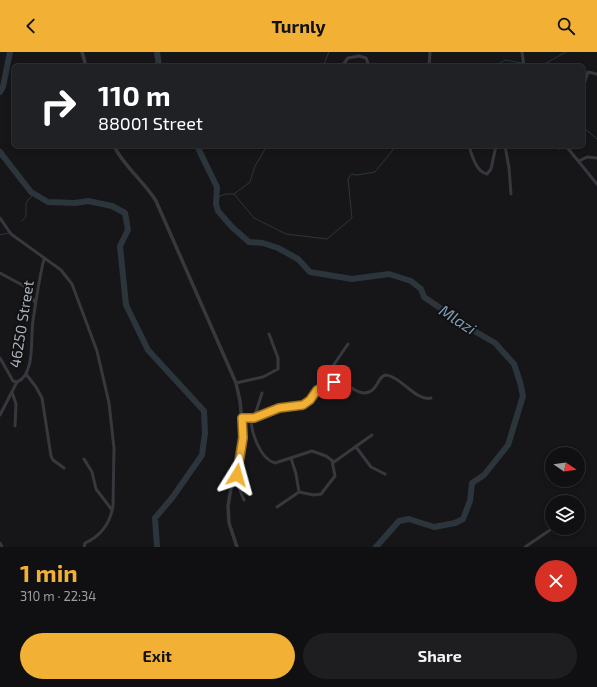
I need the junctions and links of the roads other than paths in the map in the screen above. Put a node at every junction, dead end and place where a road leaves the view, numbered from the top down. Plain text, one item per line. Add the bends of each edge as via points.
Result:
1 (82, 52) edge
2 (430, 52) edge
3 (522, 52) edge
4 (85, 64) edge
5 (344, 64) edge
6 (368, 64) edge
7 (428, 64) edge
8 (524, 64) edge
9 (597, 74) edge
10 (585, 81) edge
11 (115, 148) edge
12 (470, 148) edge
13 (496, 148) edge
14 (505, 148) edge
15 (568, 148) edge
16 (597, 158) edge
17 (579, 161) junction
18 (597, 184) edge
19 (511, 194) dead end
20 (0, 218) edge
21 (44, 259) junction
22 (0, 273) edge
23 (36, 304) junction
24 (269, 334) dead end
25 (348, 344) dead end
26 (0, 358) edge
27 (26, 374) junction
28 (17, 382) junction
29 (236, 383) junction
30 (320, 388) junction
31 (12, 392) junction
32 (262, 394) dead end
33 (431, 398) dead end
34 (0, 415) edge
35 (251, 418) junction
36 (242, 420) junction
37 (15, 426) dead end
38 (372, 435) dead end
39 (356, 448) junction
40 (291, 458) junction
41 (84, 459) dead end
42 (332, 461) junction
43 (64, 468) dead end
44 (385, 474) dead end
45 (299, 492) junction
46 (244, 500) dead end
47 (277, 508) dead end
48 (112, 510) junction
49 (545, 533) edge
50 (0, 544) edge
51 (2, 547) edge
52 (83, 547) edge
53 (237, 547) edge
54 (525, 547) edge

1 - 4 street
2 - 7 street
3 - 8 street
5 - 6 street via 348,58 359,56 366,58
9 - 10 street via 588,72
11 - 29 street via 156,201
12 - 13 street via 477,167 487,174 491,169
14 - 19 street
15 - 17 street
16 - 17 street via 587,157
17 - 18 street
20 - 21 street via 11,234
21 - 23 street, 46250 Street
21 - 48 street via 61,270 72,284 97,351 114,437
22 - 23 street via 24,286
23 - 27 street, 46250 Street via 32,350
24 - 29 street via 278,358 278,369 263,377
25 - 30 street
26 - 28 street, 46250 Street via 11,378
27 - 28 street, 46250 Street
27 - 43 street via 42,398 51,456
28 - 31 street
29 - 36 street
30 - 33 street via 329,383 340,382 366,393 377,387 382,376 388,375 426,399
30 - 35 street via 307,403 279,408
31 - 34 street
31 - 37 street via 16,404
32 - 35 street
35 - 36 street
35 - 40 street via 254,436 267,458 275,463
36 - 46 street via 243,438 237,475 238,488
36 - 53 street via 228,506 229,523
38 - 39 street
39 - 42 street via 340,459
39 - 44 street via 371,467
40 - 42 street via 312,450
40 - 45 street
41 - 48 street via 92,472 96,489
42 - 45 street via 335,476 321,494
45 - 47 street
48 - 52 street via 100,534
49 - 54 street
50 - 51 street

